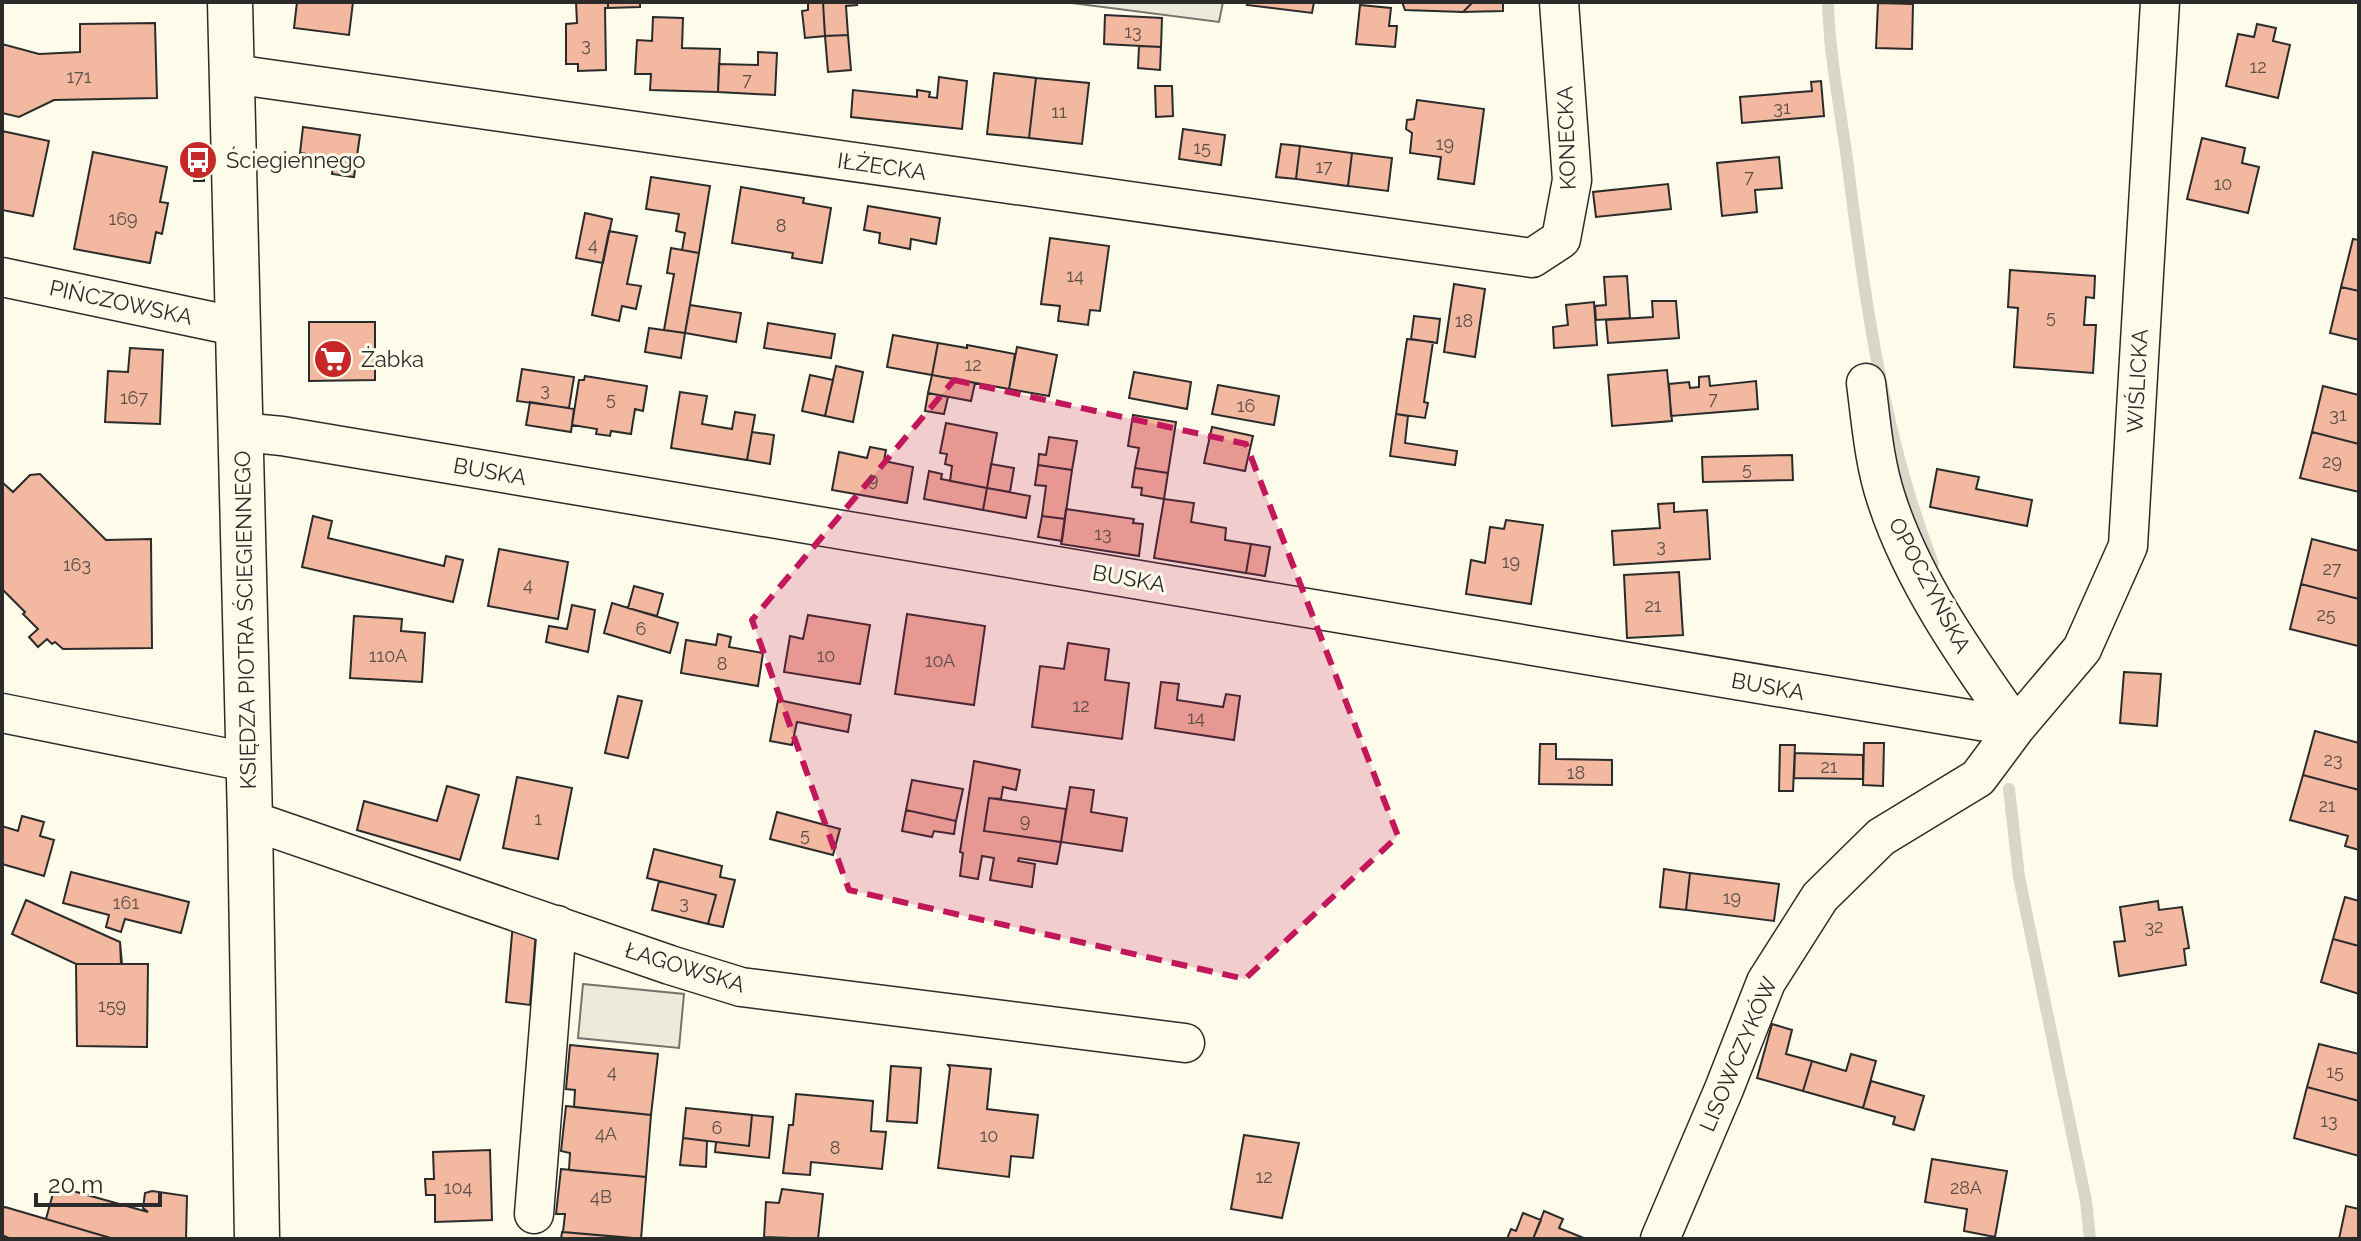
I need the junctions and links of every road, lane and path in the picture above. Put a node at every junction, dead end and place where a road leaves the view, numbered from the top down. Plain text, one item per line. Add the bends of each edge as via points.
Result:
1 (230, 2) edge
2 (1559, 2) edge
3 (2160, 2) edge
4 (233, 74) junction
5 (1532, 258) joint
6 (2, 277) edge
7 (239, 327) junction
8 (1866, 383) dead end
9 (241, 432) junction
10 (2, 713) edge
11 (2016, 727) junction
12 (247, 762) junction
13 (250, 820) junction
14 (557, 925) junction
15 (1185, 1043) dead end
16 (534, 1214) dead end
17 (257, 1239) edge
18 (1660, 1239) edge

1 - 4 street, KSIĘDZA PIOTRA ŚCIEGIENNEGO
2 - 5 street, KONECKA via 1572,180 1561,239
3 - 11 street, WIŚLICKA via 2128,546 2082,649
4 - 5 street, IŁŻECKA
4 - 7 street, KSIĘDZA PIOTRA ŚCIEGIENNEGO
6 - 7 street, PIŃCZOWSKA
7 - 9 street, KSIĘDZA PIOTRA ŚCIEGIENNEGO
8 - 11 street, OPOCZYŃSKA via 1885,497 1907,552 1968,660
9 - 11 street, BUSKA
9 - 12 street, KSIĘDZA PIOTRA ŚCIEGIENNEGO
10 - 12 street
11 - 18 street, LISOWCZYKÓW via 1978,778 1881,837 1820,897 1766,982
12 - 13 street, KSIĘDZA PIOTRA ŚCIEGIENNEGO
13 - 14 street, ŁAGOWSKA
13 - 17 street, KSIĘDZA PIOTRA ŚCIEGIENNEGO
14 - 15 street, ŁAGOWSKA via 741,987
14 - 16 street

